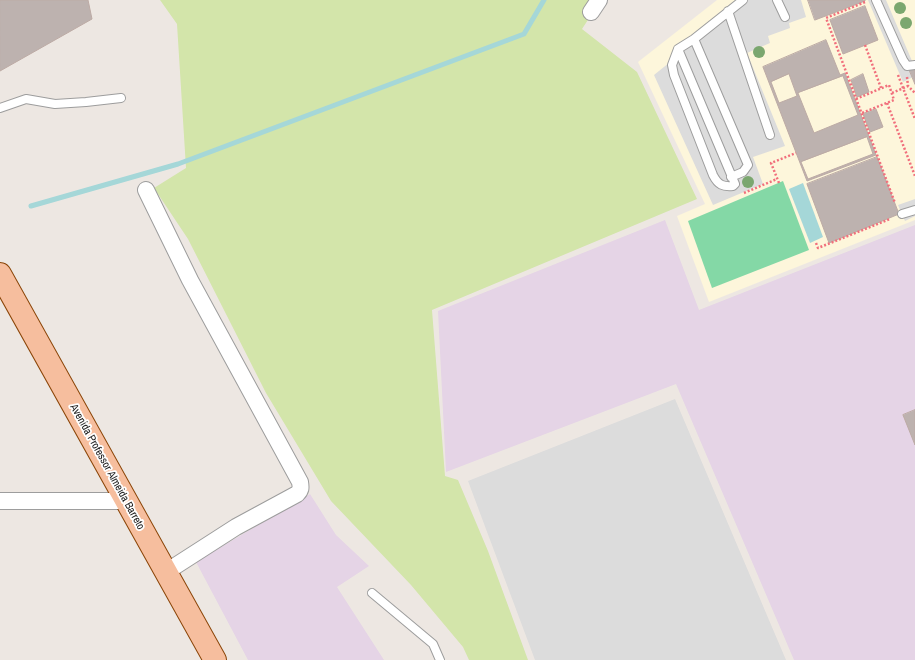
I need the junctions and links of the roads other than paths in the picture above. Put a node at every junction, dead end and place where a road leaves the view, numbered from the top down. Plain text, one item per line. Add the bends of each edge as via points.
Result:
1 (743, 0) edge
2 (777, 0) edge
3 (872, 0) edge
4 (728, 11) junction
5 (785, 17) dead end
6 (694, 38) junction
7 (678, 49) junction
8 (911, 65) edge
9 (121, 98) dead end
10 (0, 108) edge
11 (770, 135) dead end
12 (733, 181) junction
13 (146, 190) dead end
14 (915, 210) edge
15 (901, 215) road end
16 (0, 274) edge
17 (0, 501) edge
18 (126, 501) junction
19 (166, 572) junction
20 (372, 593) dead end
21 (215, 660) edge
22 (440, 660) edge

1 - 4 lane
2 - 5 lane
3 - 8 lane via 903,60
4 - 6 lane
4 - 11 lane
6 - 7 lane
6 - 12 lane via 748,165
7 - 12 lane
7 - 12 lane via 672,70 713,175 721,186 731,187
9 - 10 lane via 55,104 26,99
13 - 19 street via 190,280 301,487 297,494 236,527
14 - 15 lane
16 - 18 main road, Avenida Professor Almeida Barreto
17 - 18 street
18 - 19 main road, Avenida Professor Almeida Barreto
19 - 21 main road, Avenida Professor Almeida Barreto
20 - 22 lane via 433,644

